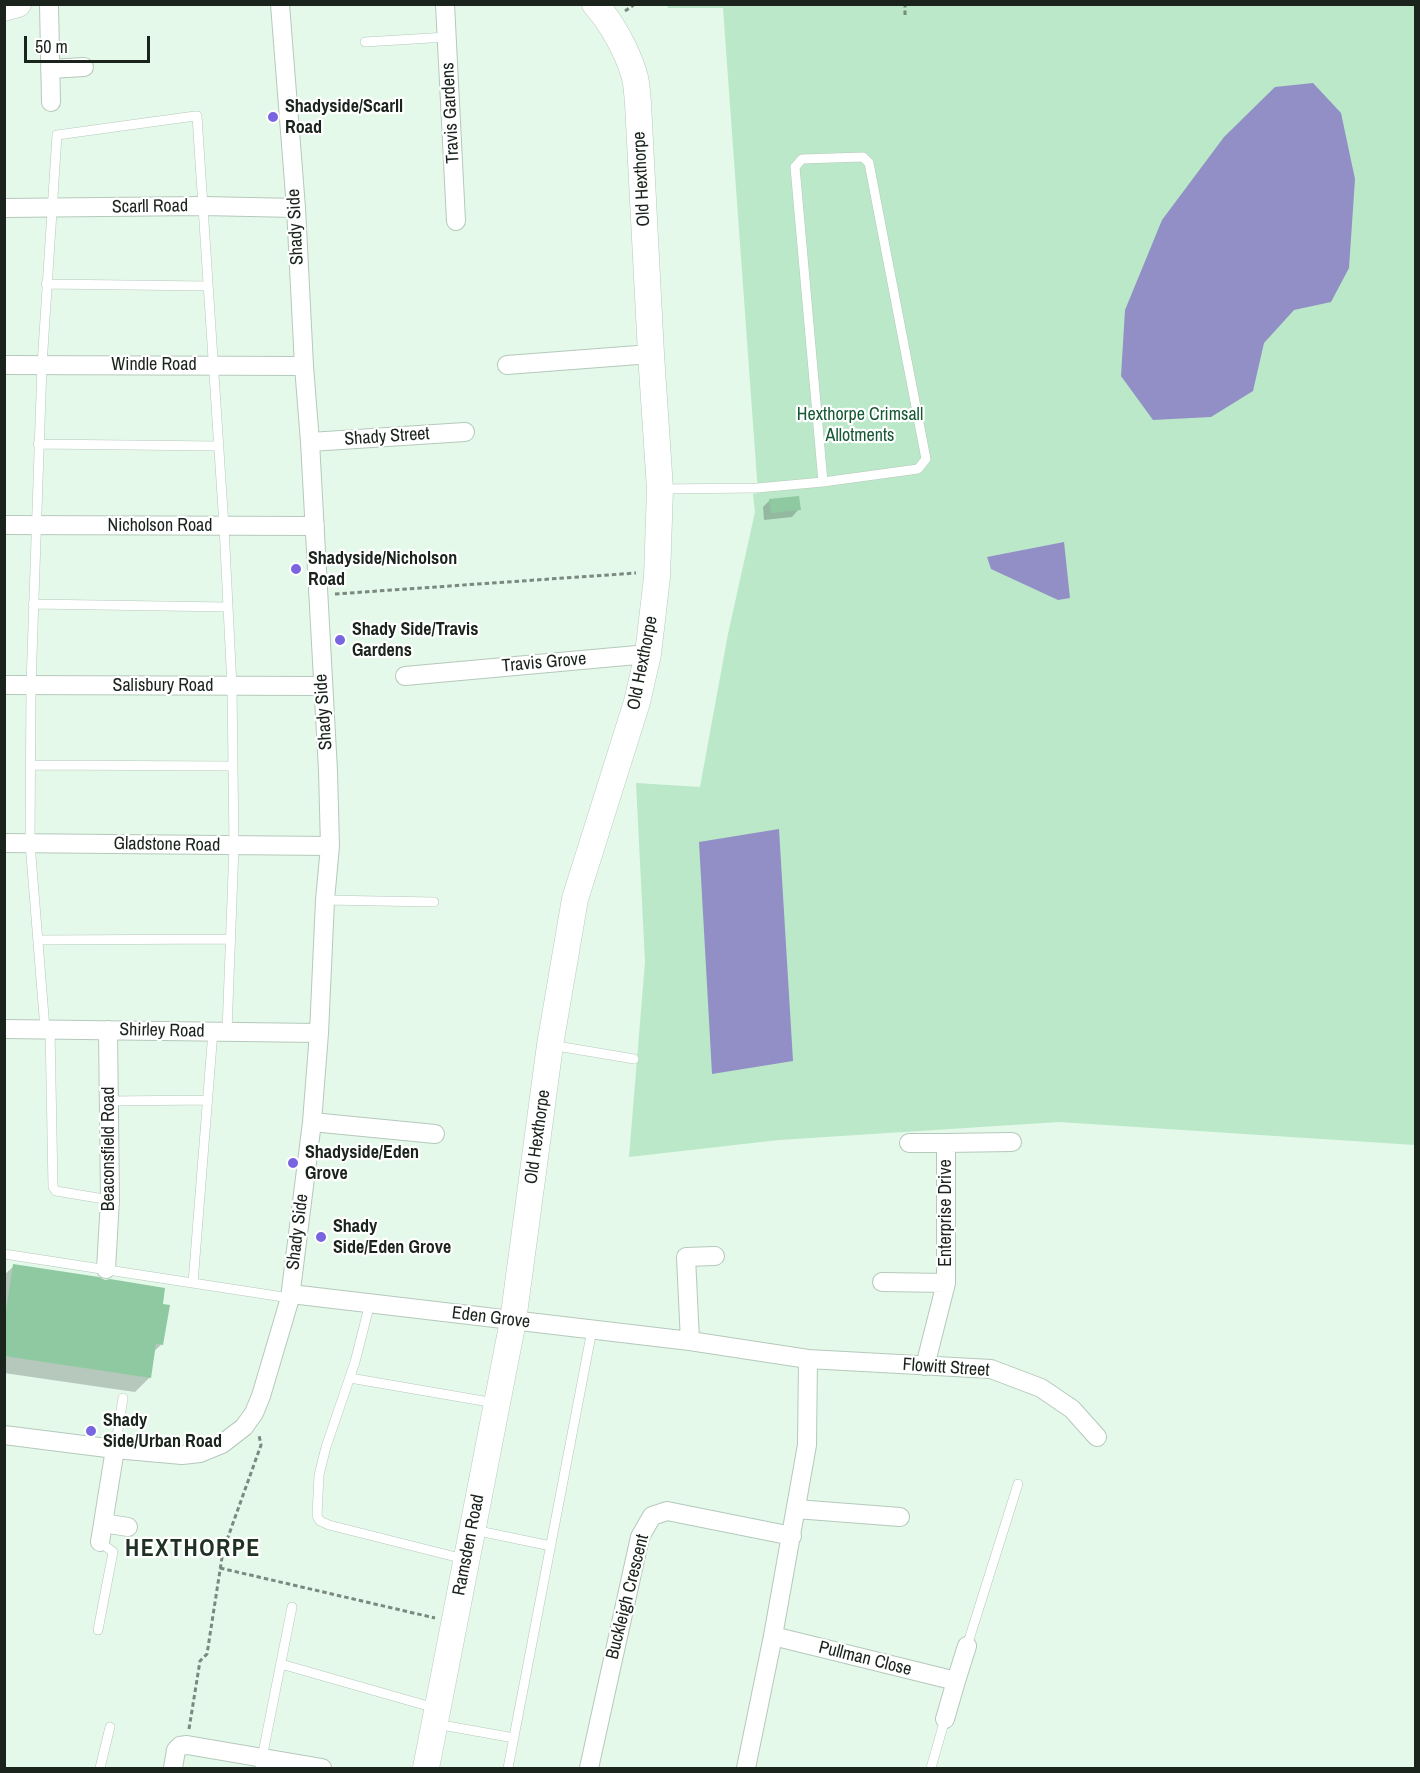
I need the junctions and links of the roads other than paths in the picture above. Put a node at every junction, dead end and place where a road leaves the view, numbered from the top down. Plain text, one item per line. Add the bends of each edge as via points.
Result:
1 (18, 4) edge
2 (49, 4) edge
3 (280, 4) edge
4 (445, 4) edge
5 (595, 4) edge
6 (4, 8) edge
7 (447, 37) junction
8 (365, 42) dead end
9 (84, 67) dead end
10 (50, 69) junction
11 (51, 102) dead end
12 (203, 206) junction
13 (4, 208) edge
14 (51, 208) junction
15 (296, 208) junction
16 (456, 221) dead end
17 (46, 284) junction
18 (208, 286) junction
19 (651, 354) junction
20 (4, 365) edge
21 (42, 365) junction
22 (507, 365) dead end
23 (212, 366) junction
24 (304, 366) junction
25 (465, 432) dead end
26 (310, 442) junction
27 (38, 444) junction
28 (218, 446) junction
29 (823, 482) junction
30 (660, 489) junction
31 (4, 525) edge
32 (36, 525) junction
33 (224, 526) junction
34 (315, 526) junction
35 (33, 604) junction
36 (228, 607) junction
37 (648, 654) junction
38 (405, 676) dead end
39 (4, 685) edge
40 (31, 686) junction
41 (322, 686) junction
42 (232, 687) junction
43 (30, 765) junction
44 (233, 766) junction
45 (4, 843) edge
46 (30, 843) junction
47 (234, 846) junction
48 (330, 846) junction
49 (325, 900) junction
50 (434, 902) dead end
51 (230, 939) junction
52 (38, 940) junction
53 (4, 1029) edge
54 (47, 1029) junction
55 (108, 1030) junction
56 (220, 1031) junction
57 (319, 1033) junction
58 (550, 1046) junction
59 (634, 1059) dead end
60 (208, 1100) junction
61 (109, 1101) junction
62 (312, 1122) junction
63 (435, 1134) dead end
64 (1012, 1142) dead end
65 (909, 1143) dead end
66 (946, 1143) junction
67 (110, 1200) junction
68 (4, 1254) edge
69 (715, 1256) dead end
70 (106, 1269) junction
71 (882, 1281) dead end
72 (194, 1283) junction
73 (946, 1283) junction
74 (291, 1296) junction
75 (370, 1303) junction
76 (513, 1321) junction
77 (592, 1330) junction
78 (690, 1341) junction
79 (808, 1359) junction
80 (925, 1366) junction
81 (350, 1378) junction
82 (123, 1398) dead end
83 (496, 1403) junction
84 (4, 1435) edge
85 (1097, 1437) dead end
86 (116, 1449) junction
87 (1018, 1484) dead end
88 (796, 1509) junction
89 (900, 1517) dead end
90 (103, 1523) junction
91 (128, 1527) dead end
92 (472, 1530) junction
93 (792, 1536) junction
94 (100, 1542) joint
95 (550, 1546) junction
96 (466, 1559) junction
97 (292, 1607) dead end
98 (98, 1630) dead end
99 (773, 1636) junction
100 (967, 1646) joint
101 (281, 1664) junction
102 (956, 1681) junction
103 (436, 1716) junction
104 (945, 1719) joint
105 (110, 1727) dead end
106 (514, 1738) junction
107 (261, 1763) edge
108 (100, 1768) edge
109 (173, 1768) edge
110 (322, 1768) edge
111 (426, 1768) edge
112 (508, 1768) edge
113 (589, 1768) edge
114 (746, 1768) edge
115 (932, 1768) edge

1 - 6 street
2 - 10 street
3 - 15 street, Shady Side
4 - 7 street, Travis Gardens
5 - 19 street, Old Hexthorpe via 634,75 639,103
7 - 8 lane
7 - 16 street, Travis Gardens
9 - 10 street
10 - 11 street
12 - 14 street, Scarll Road
12 - 14 lane via 195,116 58,134
12 - 15 street, Scarll Road
12 - 18 lane
13 - 14 street, Scarll Road
14 - 17 lane
15 - 24 street, Shady Side
17 - 18 lane
17 - 21 lane
18 - 23 lane
19 - 22 street
19 - 30 street, Old Hexthorpe
20 - 21 street, Windle Road
21 - 23 street, Windle Road
21 - 27 lane
23 - 24 street, Windle Road
23 - 28 lane
24 - 26 street, Shady Side
25 - 26 street, Shady Street
26 - 34 street, Shady Side
27 - 28 lane
27 - 32 lane
28 - 33 lane
29 - 29 lane via 918,469 926,459 869,163 863,157 802,159 795,168
29 - 30 lane via 758,488
30 - 37 street, Old Hexthorpe via 657,572
31 - 32 street, Nicholson Road
32 - 33 street, Nicholson Road
32 - 35 lane
33 - 34 street, Nicholson Road
33 - 36 lane
34 - 41 street, Shady Side
35 - 36 lane
35 - 40 lane
36 - 42 lane
37 - 38 street, Travis Grove
37 - 58 street, Old Hexthorpe via 630,725 575,899
39 - 40 street, Salisbury Road
40 - 42 street, Salisbury Road
40 - 43 lane
41 - 42 street, Salisbury Road
41 - 48 street, Shady Side
42 - 44 lane
43 - 44 lane
43 - 46 lane
44 - 47 lane
45 - 46 street, Gladstone Road
46 - 47 street, Gladstone Road
46 - 52 lane
47 - 48 street, Gladstone Road
47 - 51 lane
48 - 49 street, Shady Side
49 - 50 lane
49 - 57 street, Shady Side
51 - 52 lane
51 - 56 lane
52 - 54 lane
53 - 54 street, Shirley Road
54 - 55 street, Shirley Road
54 - 67 lane via 53,1187 56,1191
55 - 56 street, Shirley Road
55 - 61 street, Beaconsfield Road
56 - 57 street, Shirley Road
56 - 60 lane
57 - 62 street, Shady Side
58 - 59 lane
58 - 76 street, Old Hexthorpe
60 - 61 lane
60 - 72 lane
61 - 67 street, Beaconsfield Road
62 - 63 street
62 - 74 street, Shady Side
64 - 66 street, Enterprise Drive
65 - 66 street, Enterprise Drive
66 - 73 street, Enterprise Drive
67 - 70 street, Beaconsfield Road
68 - 70 lane
69 - 78 street via 686,1257
70 - 72 lane
71 - 73 street, Enterprise Drive
72 - 74 lane
73 - 80 street, Enterprise Drive
74 - 75 street, Eden Grove
74 - 86 street, Shady Side via 261,1396 244,1427 200,1453
75 - 76 street, Eden Grove
75 - 81 lane
76 - 77 street, Eden Grove
76 - 83 street, Ramsden Road
77 - 78 street, Eden Grove
77 - 95 lane
78 - 79 street, Eden Grove
79 - 80 street, Flowitt Street
79 - 88 street via 807,1445
80 - 85 street, Flowitt Street via 991,1369 1041,1388 1072,1409
81 - 83 lane
81 - 96 lane via 319,1475 316,1516 329,1526
82 - 86 lane
83 - 92 street, Ramsden Road
84 - 86 street, Shady Side
86 - 90 street
87 - 100 lane
88 - 89 street
88 - 93 street
90 - 91 street
90 - 94 street
92 - 95 lane
92 - 96 street, Ramsden Road
93 - 99 street
93 - 113 street, Buckleigh Crescent via 667,1511 652,1516 640,1537
94 - 98 lane via 113,1552
95 - 106 lane
96 - 103 street, Ramsden Road
97 - 101 lane
99 - 102 street, Pullman Close
99 - 114 street
100 - 102 street
101 - 103 lane
101 - 107 lane
102 - 104 street
103 - 106 lane
103 - 111 street, Ramsden Road
104 - 115 lane
105 - 108 lane
106 - 112 lane
107 - 109 street via 183,1745 176,1750
107 - 110 street

